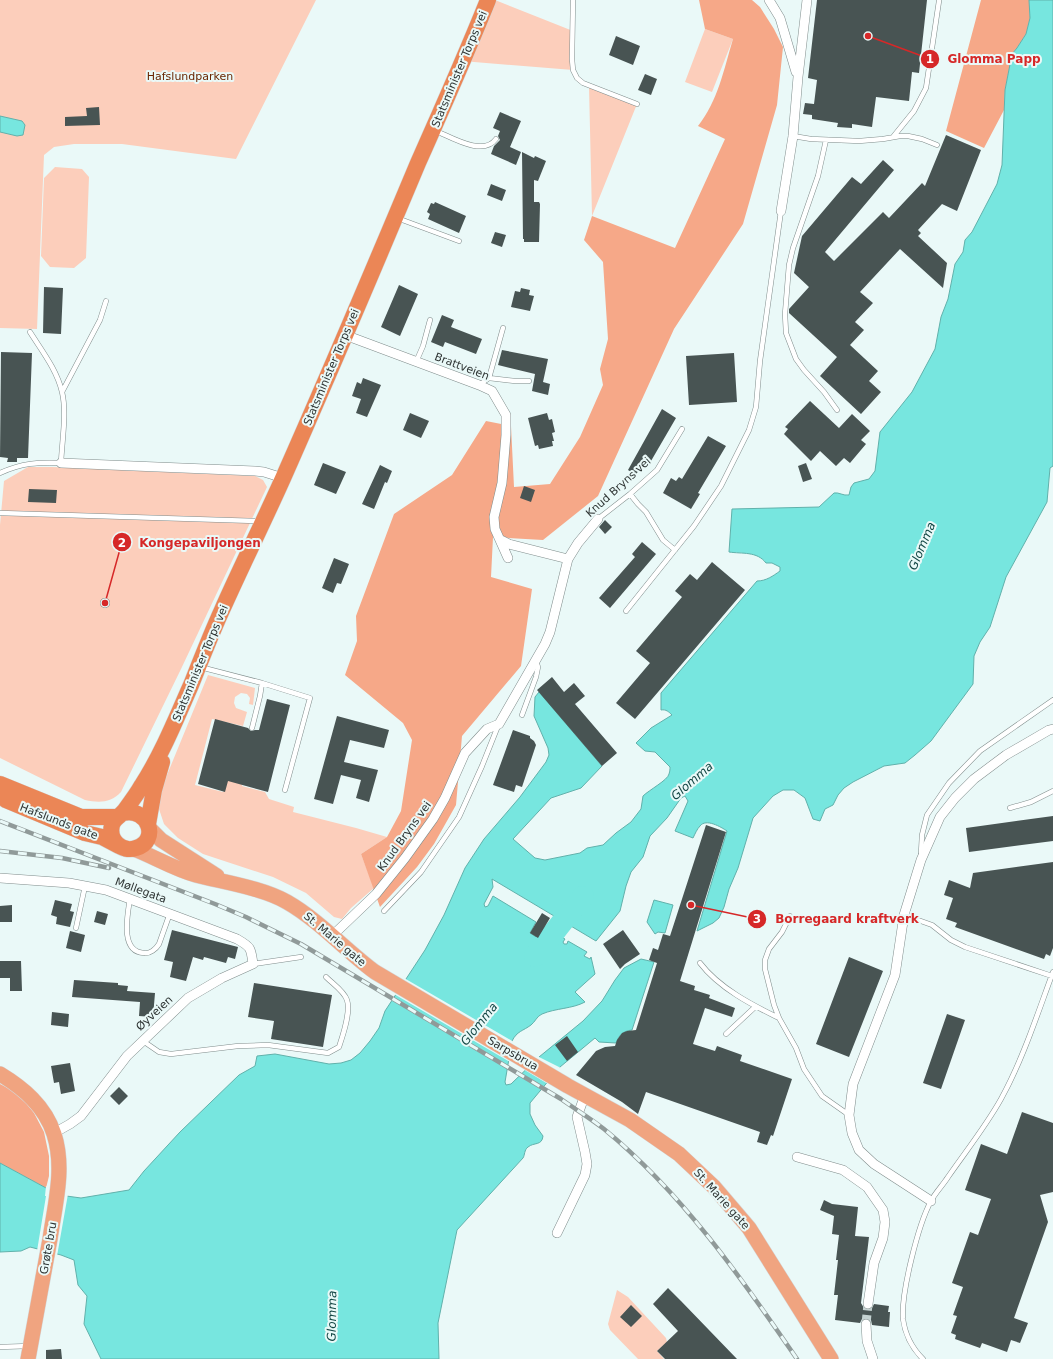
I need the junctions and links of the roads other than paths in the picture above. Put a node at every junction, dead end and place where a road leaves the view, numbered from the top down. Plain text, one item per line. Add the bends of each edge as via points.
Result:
1 (488, 0) edge
2 (574, 0) edge
3 (769, 0) edge
4 (807, 0) edge
5 (939, 1) edge
6 (798, 77) junction
7 (636, 104) dead end
8 (433, 130) junction
9 (793, 136) junction
10 (893, 137) junction
11 (496, 139) dead end
12 (826, 140) junction
13 (937, 145) dead end
14 (781, 211) joint
15 (396, 217) junction
16 (459, 241) dead end
17 (106, 301) dead end
18 (430, 320) dead end
19 (503, 328) dead end
20 (30, 332) dead end
21 (345, 335) junction
22 (416, 362) junction
23 (489, 378) junction
24 (529, 381) dead end
25 (479, 384) junction
26 (62, 392) junction
27 (836, 410) dead end
28 (682, 429) dead end
29 (61, 462) junction
30 (0, 473) edge
31 (283, 478) junction
32 (630, 494) junction
33 (0, 513) edge
34 (598, 519) joint
35 (264, 522) junction
36 (501, 540) junction
37 (675, 550) junction
38 (508, 558) dead end
39 (568, 559) junction
40 (626, 611) dead end
41 (536, 661) junction
42 (198, 667) junction
43 (262, 683) junction
44 (1053, 700) edge
45 (522, 715) dead end
46 (499, 724) junction
47 (252, 728) dead end
48 (1053, 729) edge
49 (170, 732) junction
50 (0, 784) edge
51 (285, 790) dead end
52 (1053, 791) edge
53 (0, 796) edge
54 (1010, 808) dead end
55 (120, 815) junction
56 (148, 826) junction
57 (126, 847) junction
58 (921, 860) junction
59 (0, 878) edge
60 (226, 882) junction
61 (85, 886) junction
62 (130, 898) junction
63 (384, 911) dead end
64 (170, 913) junction
65 (904, 915) junction
66 (790, 916) dead end
67 (76, 928) dead end
68 (332, 936) junction
69 (301, 957) dead end
70 (700, 963) dead end
71 (254, 964) junction
72 (375, 972) joint
73 (1052, 974) edge
74 (326, 977) dead end
75 (755, 1007) junction
76 (779, 1018) junction
77 (726, 1034) dead end
78 (142, 1040) junction
79 (0, 1074) edge
80 (568, 1086) joint
81 (587, 1096) junction
82 (849, 1115) junction
83 (54, 1132) junction
84 (797, 1156) dead end
85 (931, 1201) junction
86 (557, 1233) dead end
87 (868, 1304) tunnel mouth
88 (866, 1324) tunnel mouth
89 (0, 1347) edge
90 (29, 1353) edge
91 (831, 1359) edge
92 (873, 1359) edge
93 (923, 1359) edge

1 - 8 highway, Statsminister Torps vei
2 - 7 lane via 572,59 577,78 583,83
3 - 6 street via 780,18
4 - 6 street
5 - 10 lane via 926,88 914,111
6 - 9 street
8 - 11 lane via 478,147 490,144
8 - 15 highway, Statsminister Torps vei
9 - 12 lane
9 - 14 street
10 - 12 lane via 863,141
10 - 13 lane via 908,136
12 - 27 lane via 818,176 794,248 784,314 786,333 796,359
14 - 37 lane via 753,419 721,486
15 - 16 lane
15 - 21 highway, Statsminister Torps vei
17 - 26 lane via 100,320
18 - 22 lane
19 - 23 lane
20 - 26 lane via 53,368
21 - 22 street, Brattveien
21 - 31 highway, Statsminister Torps vei
22 - 25 street, Brattveien
23 - 24 lane
23 - 25 lane
25 - 36 street, Brattveien via 492,391 506,415 502,483 494,517 495,529
26 - 29 lane via 64,408
28 - 32 lane, Knud Bryns vei via 657,470
29 - 30 lane via 27,464
29 - 31 street via 259,471
31 - 35 highway, Statsminister Torps vei
32 - 34 lane, Knud Bryns vei
32 - 37 lane via 646,512 663,540
33 - 35 lane
34 - 39 street, Knud Bryns vei
35 - 42 highway, Statsminister Torps vei via 222,609
36 - 38 street, Brattveien
36 - 39 street
37 - 40 lane
39 - 41 street, Knud Bryns vei via 550,632
41 - 45 lane via 536,677
41 - 46 street, Knud Bryns vei
42 - 43 lane
42 - 49 highway, Statsminister Torps vei
43 - 47 lane
43 - 51 lane via 310,698
44 - 58 lane via 980,751 949,783 926,815
46 - 63 lane via 459,817 420,872
46 - 68 street, Knud Bryns vei via 487,729 465,753 434,820 405,858 376,894
48 - 58 street via 1006,756 974,779 940,817
49 - 55 highway, Statsminister Torps vei via 143,785
49 - 56 highway, Statsminister Torps vei via 154,790
50 - 55 highway, Hafslunds gate via 81,818
52 - 54 lane via 1031,802
53 - 57 highway, Hafslunds gate via 84,833
55 - 56 highway via 135,812 145,818
55 - 57 highway via 114,822 112,832 113,837
56 - 57 highway via 144,844
56 - 60 main road, St. Marie gate via 162,840
57 - 60 main road, St. Marie gate via 195,875
58 - 65 street
59 - 61 street, Møllegata
60 - 68 main road, St. Marie gate via 264,892 285,901 308,915
61 - 62 street, Møllegata
61 - 67 lane
62 - 64 street, Møllegata
62 - 64 lane via 126,932 129,942 140,953 156,948
64 - 71 street, Møllegata via 237,939 251,950
65 - 73 lane via 932,925 966,947
65 - 82 street via 895,976 853,1084
66 - 76 lane via 769,949 764,965
68 - 72 main road, St. Marie gate
69 - 71 lane, Øyveien
70 - 75 lane via 715,979
71 - 78 street, Øyveien via 222,978 188,998
72 - 80 main road, Sarpsbrua
73 - 85 lane via 1016,1072 976,1138
74 - 78 lane via 343,994 349,1008 340,1047 328,1053 268,1045 171,1054 159,1052
75 - 76 lane
75 - 77 lane
76 - 82 lane via 796,1048 804,1069 822,1096
78 - 83 street, Øyveien via 81,1116
79 - 83 main road, Grøte bru via 28,1094
80 - 81 main road, St. Marie gate
81 - 86 street via 577,1117 587,1164 585,1175
81 - 91 main road, St. Marie gate via 661,1140 714,1187 749,1228
82 - 85 street via 852,1133 860,1150 874,1164
83 - 90 main road, Grøte bru via 60,1167
84 - 87 street via 843,1170 867,1188 883,1210 883,1238 874,1263
85 - 93 lane via 919,1231 903,1301 903,1319 908,1339
88 - 92 street via 867,1341
89 - 90 lane

